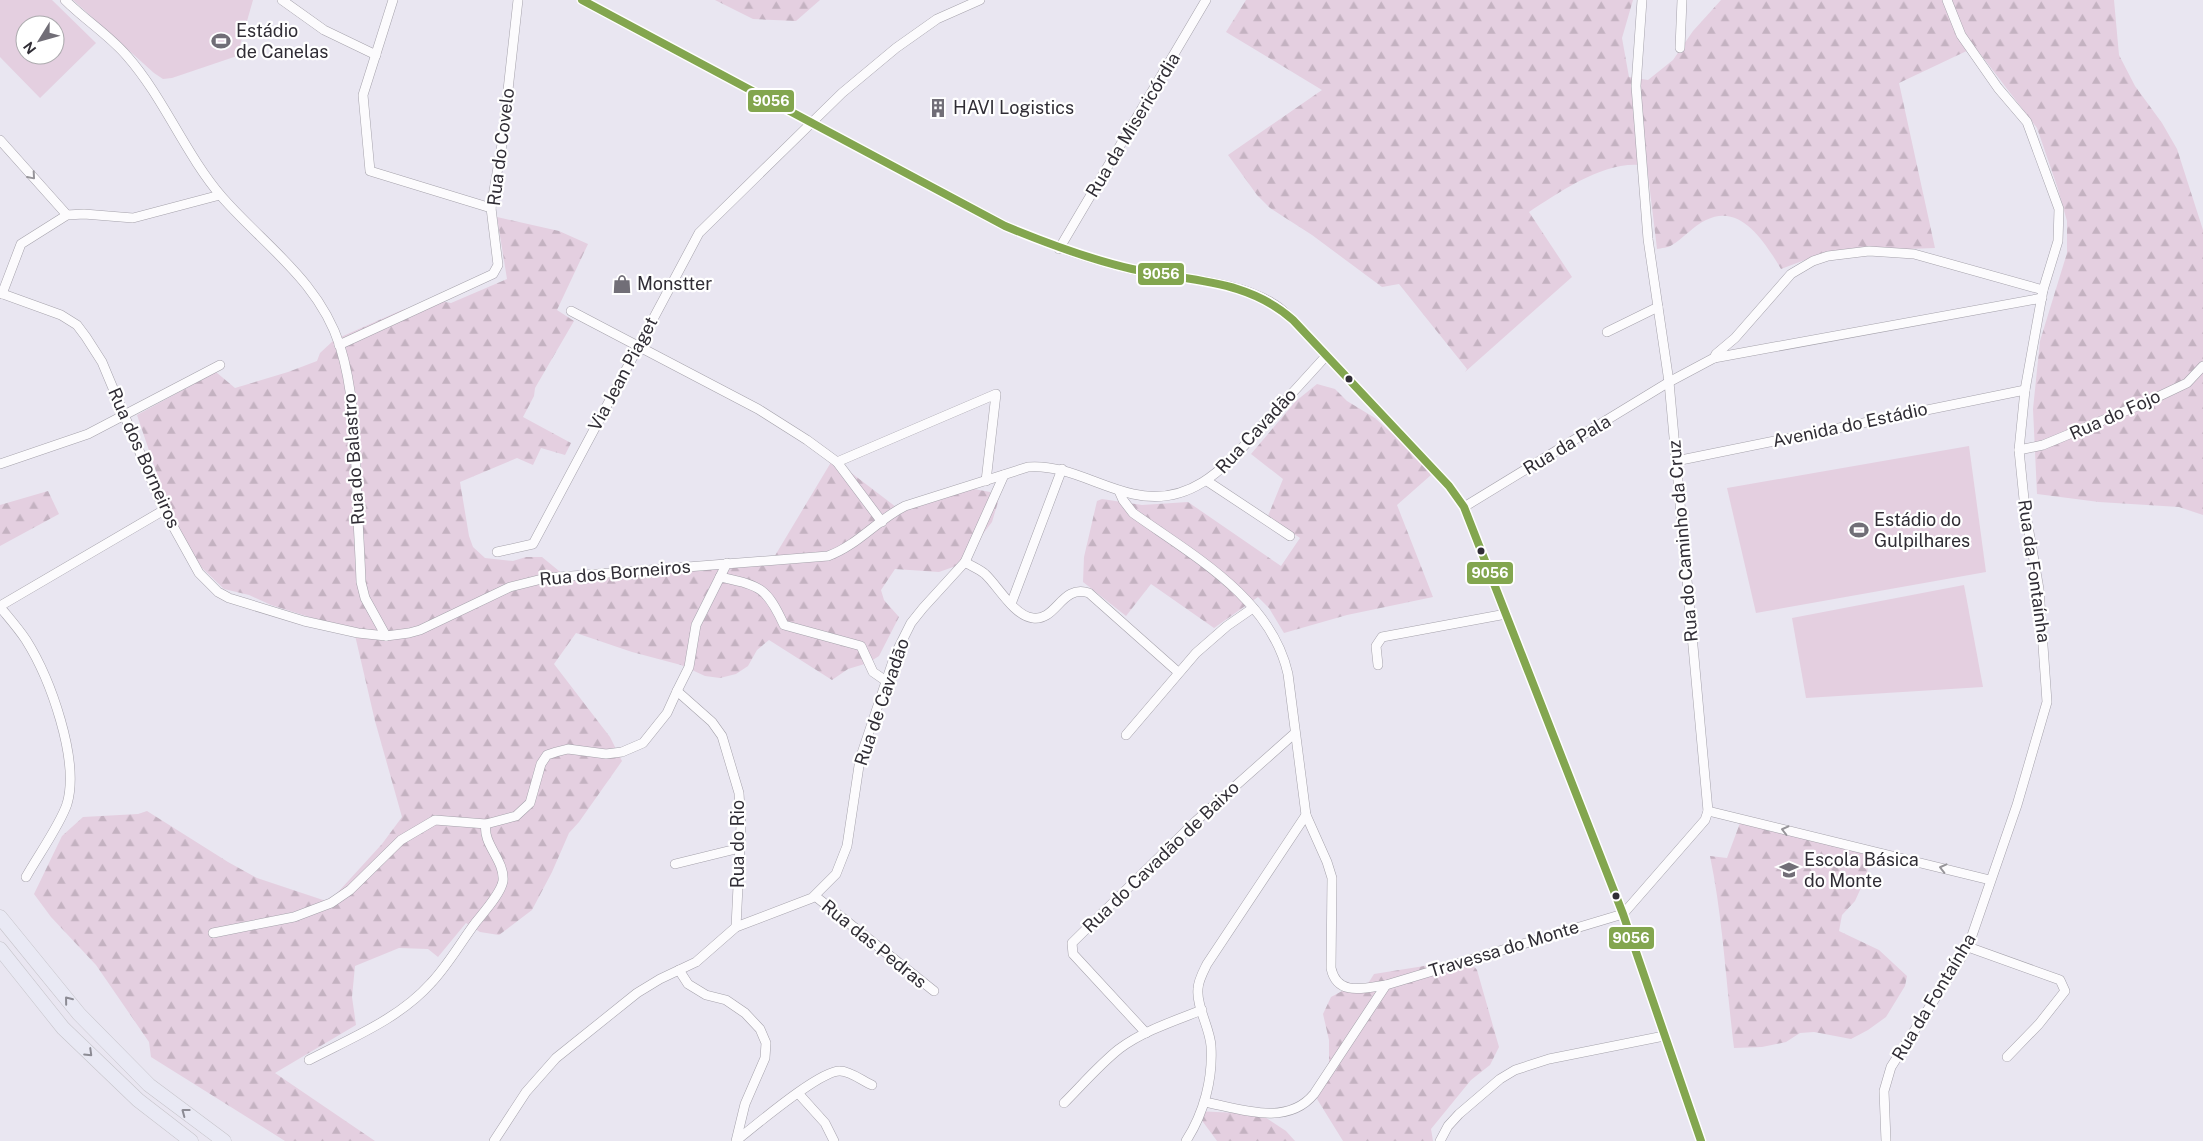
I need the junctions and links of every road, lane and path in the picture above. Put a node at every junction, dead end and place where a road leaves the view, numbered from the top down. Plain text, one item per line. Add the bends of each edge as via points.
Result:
1 (65, 0) edge
2 (282, 0) edge
3 (393, 0) edge
4 (518, 0) edge
5 (582, 0) edge
6 (980, 0) edge
7 (1206, 0) edge
8 (1642, 0) edge
9 (1682, 0) edge
10 (1947, 0) edge
11 (1680, 48) dead end
12 (376, 54) junction
13 (811, 122) junction
14 (0, 140) edge
15 (220, 195) junction
16 (491, 208) junction
17 (67, 215) junction
18 (1059, 249) junction
19 (1, 293) edge
20 (2042, 294) junction
21 (1658, 307) junction
22 (571, 310) dead end
23 (1607, 332) dead end
24 (340, 345) junction
25 (637, 346) junction
26 (1326, 356) junction
27 (1714, 358) junction
28 (220, 365) dead end
29 (2203, 366) edge
30 (1669, 382) junction
31 (2024, 390) junction
32 (126, 415) junction
33 (2019, 450) junction
34 (1676, 461) junction
35 (837, 462) junction
36 (0, 464) edge
37 (1062, 470) junction
38 (1004, 474) junction
39 (986, 481) junction
40 (1206, 481) junction
41 (1119, 491) junction
42 (1464, 507) junction
43 (164, 510) junction
44 (882, 522) junction
45 (1290, 536) dead end
46 (498, 552) dead end
47 (965, 562) junction
48 (727, 564) junction
49 (720, 577) junction
50 (1011, 604) junction
51 (0, 606) edge
52 (1253, 608) junction
53 (1506, 614) junction
54 (386, 636) junction
55 (1378, 664) dead end
56 (1178, 672) junction
57 (886, 681) junction
58 (678, 692) junction
59 (1295, 733) junction
60 (1126, 736) dead end
61 (1708, 811) junction
62 (1306, 815) junction
63 (486, 824) junction
64 (740, 848) junction
65 (675, 864) dead end
66 (26, 877) dead end
67 (1990, 880) junction
68 (815, 896) junction
69 (1622, 914) junction
70 (0, 917) edge
71 (736, 927) junction
72 (213, 933) dead end
73 (1968, 947) junction
74 (0, 950) edge
75 (679, 970) junction
76 (1386, 984) junction
77 (934, 991) dead end
78 (1202, 1010) junction
79 (1146, 1034) junction
80 (1664, 1036) junction
81 (2007, 1057) dead end
82 (309, 1060) dead end
83 (872, 1086) dead end
84 (798, 1092) junction
85 (1205, 1102) junction
86 (1064, 1103) dead end
87 (191, 1141) edge
88 (224, 1141) edge
89 (494, 1141) edge
90 (736, 1141) edge
91 (834, 1141) edge
92 (1186, 1141) edge
93 (1440, 1141) edge
94 (1701, 1141) edge
95 (1886, 1141) edge

1 - 15 street, Rua do Balastro via 126,55
2 - 12 street via 324,30
3 - 12 street
4 - 16 street, Rua do Covelo via 502,144
5 - 13 street
6 - 13 street, Via Jean Piaget via 938,19 896,48
7 - 18 street, Rua da Misericórdia
8 - 21 street, Rua do Caminho da Cruz via 1636,86 1648,239
9 - 11 street
10 - 20 street, Rua da Fontaínha via 1961,35 1998,88 2027,122 2059,209 2058,241
12 - 16 street via 363,95 370,171
13 - 18 street via 1005,226
13 - 25 street, Via Jean Piaget via 699,233
14 -> 17 street
15 - 17 street via 133,218
15 - 24 street, Rua do Balastro via 284,259 320,302
16 - 24 street, Rua do Covelo via 498,265 492,274
17 - 19 street via 22,244
18 - 26 street via 1132,270 1252,294 1272,303 1293,320
19 - 32 street, Rua dos Borneiros via 61,315 77,325 102,362
20 - 27 street
20 - 27 street via 1914,254 1869,251 1828,256 1791,274
20 - 31 street, Rua da Fontaínha
21 - 23 street
21 - 30 street, Rua do Caminho da Cruz
22 - 25 street
24 - 54 street, Rua do Balastro via 352,396 362,582 365,598
25 - 35 street via 782,423
25 - 46 street, Via Jean Piaget via 533,544
26 - 40 street, Rua Cavadão via 1238,453
26 - 42 street via 1449,486
27 - 30 street, Rua da Pala
28 - 32 street
29 - 33 street, Rua do Fojo via 2187,383 2147,402 2043,446
30 - 34 street, Rua do Caminho da Cruz
30 - 42 street, Rua da Pala
31 - 33 street, Rua da Fontaínha
31 - 34 street, Avenida do Estádio
32 - 36 street via 88,434
32 - 43 street, Rua dos Borneiros
33 - 67 street, Rua da Fontaínha via 2039,589 2047,702 2017,805
34 - 61 street, Rua do Caminho da Cruz
35 - 39 street via 996,394
35 - 44 street
37 - 38 street, Rua Cavadão via 1040,466
37 - 41 street, Rua Cavadão
37 - 50 street
38 - 39 street, Rua Cavadão
38 - 47 street, Rua de Cavadão
39 - 44 street, Rua Cavadão via 914,502
40 - 41 street, Rua Cavadão via 1166,496
40 - 45 street
41 - 52 street, Travessa do Monte via 1133,513 1220,576
42 - 53 street
43 - 51 street
43 - 54 street, Rua dos Borneiros via 199,573 218,592 312,623
44 - 48 street, Rua dos Borneiros via 851,546 828,556
47 - 50 street via 985,574
47 - 57 street, Rua de Cavadão via 911,623
48 - 49 street
48 - 54 street, Rua dos Borneiros via 546,578 510,587 420,630
49 - 57 street via 763,590 784,625 861,646 873,672
49 - 58 street via 696,625 689,667
50 - 56 street via 1033,618 1048,613 1071,592 1089,593
51 - 66 street via 26,640 55,705 68,749 71,778 66,804
52 - 56 street via 1211,639
52 - 59 street, Travessa do Monte via 1275,637 1283,654
53 - 55 street via 1382,637 1376,646
53 - 69 street
56 - 60 street
57 - 68 street, Rua de Cavadão via 860,759 848,846 836,874
58 - 63 street via 667,713 643,743 622,752 606,754 568,749 547,756 541,764 530,803 516,816
58 - 64 street, Rua do Rio via 712,722 722,736 739,793
59 - 62 street, Travessa do Monte
59 - 79 street, Rua do Cavadão de Baixo via 1196,821 1072,943 1073,954
67 -> 61 street
61 - 69 street via 1705,820
62 - 76 street, Travessa do Monte via 1332,878 1332,977 1337,984 1354,989
62 - 78 street via 1207,964 1197,990
63 - 72 street via 435,820 401,840 350,890 331,903 294,917
63 - 82 street via 485,832 502,871 503,882 447,963 430,984 386,1020
64 - 65 street
64 - 71 street, Rua do Rio
67 - 73 street, Rua da Fontaínha
68 - 71 street, Rua de Cavadão
68 - 77 street, Rua das Pedras
69 - 76 street, Travessa do Monte
69 - 80 street
88 -> 70 highway via 149,1085 79,1014
71 - 75 street, Rua de Cavadão via 696,962
73 - 81 street via 2060,980 2065,991
73 - 95 street, Rua da Fontaínha via 1891,1067 1884,1091
74 -> 87 highway via 64,1028 138,1100
75 - 89 street, Rua de Cavadão via 637,993 556,1058 526,1092
75 - 90 street via 688,984 706,995 726,1000 745,1013 760,1029 766,1043 765,1058 745,1104
76 - 85 street via 1314,1094 1302,1105 1273,1114
78 - 79 street
78 - 85 street via 1211,1044
79 - 86 street via 1119,1049
80 - 93 street via 1549,1058 1515,1070 1459,1114
80 - 94 street
83 - 84 street via 839,1071
84 - 90 street
84 - 91 street via 825,1123
85 - 92 street

